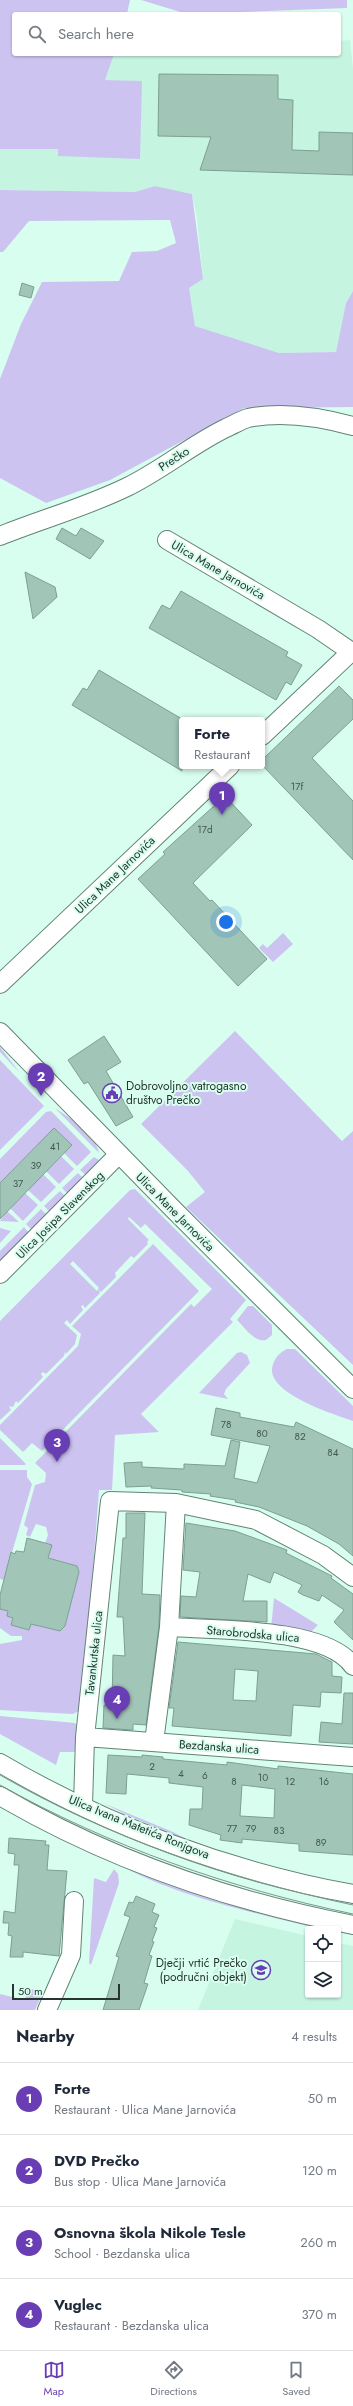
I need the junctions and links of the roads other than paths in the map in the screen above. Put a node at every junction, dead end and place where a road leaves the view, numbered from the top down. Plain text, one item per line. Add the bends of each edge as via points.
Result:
1 (353, 426) edge
2 (0, 536) edge
3 (167, 540) dead end
4 (352, 652) edge
5 (265, 733) edge
6 (227, 769) edge
7 (0, 984) edge
8 (0, 1032) edge
9 (119, 1154) junction
10 (0, 1274) edge
11 (353, 1389) edge
12 (176, 1503) junction
13 (353, 1577) edge
14 (169, 1627) junction
15 (353, 1666) edge
16 (85, 1737) junction
17 (154, 1742) junction
18 (353, 1757) edge
19 (0, 1763) edge
20 (0, 1796) edge
21 (83, 1806) junction
22 (353, 1894) edge
23 (74, 1901) dead end
24 (353, 1925) edge
25 (47, 2010) edge

1 - 2 street, Prečko via 282,415 247,418 217,432 149,475 99,501 38,520
3 - 4 street, Ulica Mane Jarnovića via 318,629
4 - 5 street, Ulica Mane Jarnovića
6 - 7 street, Ulica Mane Jarnovića
8 - 9 street, Ulica Mane Jarnovića
9 - 10 street, Ulica Josipa Slavenskog
9 - 11 street, Ulica Mane Jarnovića
12 - 13 street via 256,1520 324,1555
12 - 14 street
12 - 16 street, Tavankutska ulica via 110,1501
14 - 15 street, Starobrodska ulica via 294,1636 341,1653
14 - 17 street
16 - 17 street, Bezdanska ulica
16 - 21 street, Tavankutska ulica
17 - 18 street, Bezdanska ulica
19 - 21 street, Ulica Ivana Matetića Ronjgova
20 - 24 street via 88,1841 171,1875 258,1903
21 - 22 street, Ulica Ivana Matetića Ronjgova via 212,1857 294,1881
23 - 25 street via 71,1955

